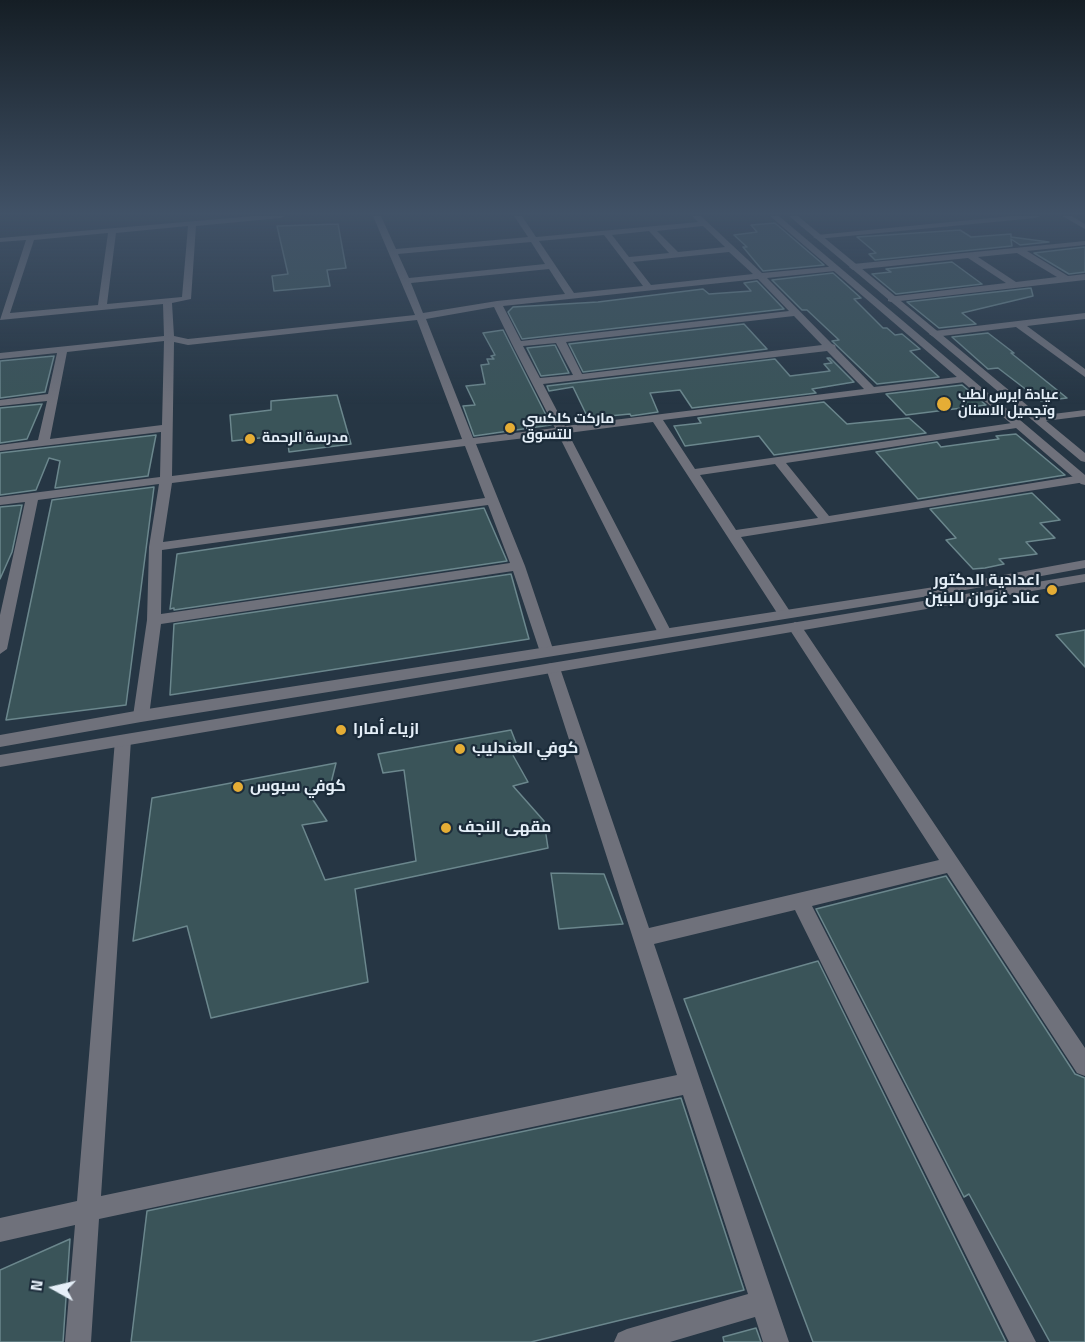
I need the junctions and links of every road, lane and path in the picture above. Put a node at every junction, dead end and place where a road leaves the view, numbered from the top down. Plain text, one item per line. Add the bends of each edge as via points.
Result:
1 (17, 279) edge
2 (106, 279) edge
3 (188, 279) edge
4 (429, 279) edge
5 (559, 279) edge
6 (641, 279) edge
7 (736, 279) edge
8 (763, 279) edge
9 (847, 279) edge
10 (867, 279) edge
11 (1005, 279) edge
12 (1066, 279) joint
13 (1073, 279) edge
14 (406, 281) joint
15 (15, 285) junction
16 (1014, 285) junction
17 (0, 286) edge
18 (649, 288) junction
19 (571, 296) junction
20 (891, 299) junction
21 (167, 301) junction
22 (497, 304) junction
23 (102, 307) junction
24 (797, 313) junction
25 (2, 316) edge
26 (1085, 316) edge
27 (419, 317) junction
28 (1018, 324) junction
29 (934, 334) junction
30 (169, 338) junction
31 (560, 340) junction
32 (517, 344) junction
33 (832, 347) junction
34 (63, 350) junction
35 (0, 356) edge
36 (1085, 363) edge
37 (1072, 364) junction
38 (1085, 374) edge
39 (579, 377) junction
40 (965, 379) junction
41 (537, 382) junction
42 (872, 391) junction
43 (53, 398) junction
44 (0, 403) edge
45 (1085, 413) edge
46 (656, 418) junction
47 (1037, 419) junction
48 (1019, 425) junction
49 (167, 428) junction
50 (561, 430) junction
51 (468, 442) junction
52 (43, 443) junction
53 (0, 448) edge
54 (1085, 459) edge
55 (778, 460) junction
56 (692, 473) junction
57 (166, 480) junction
58 (1084, 480) edge
59 (32, 497) junction
60 (0, 501) edge
61 (491, 501) junction
62 (827, 521) junction
63 (732, 535) junction
64 (156, 547) junction
65 (1085, 564) edge
66 (518, 566) junction
67 (17, 570) junction
68 (0, 572) edge
69 (1085, 578) edge
70 (989, 588) junction
71 (154, 620) junction
72 (790, 620) junction
73 (665, 633) junction
74 (0, 649) edge
75 (550, 660) junction
76 (141, 716) junction
77 (55, 732) junction
78 (5, 740) edge
79 (123, 740) junction
80 (51, 752) junction
81 (1, 761) edge
82 (953, 864) junction
83 (801, 902) junction
84 (644, 938) junction
85 (1085, 1066) edge
86 (691, 1083) junction
87 (88, 1209) junction
88 (0, 1230) edge
89 (763, 1302) junction
90 (78, 1342) edge
91 (627, 1342) edge
92 (776, 1342) edge
93 (1023, 1342) edge

1 - 15 street
2 - 23 street
3 - 21 street via 186,299
4 - 14 street
5 - 19 street
6 - 18 street
7 - 18 street
8 - 24 street
9 - 40 street
10 - 20 street
11 - 16 street
12 - 13 street
12 - 16 street
14 - 27 street
15 - 17 street
15 - 25 street
16 - 20 street
18 - 19 street
19 - 22 street
20 - 29 street
21 - 23 street
21 - 30 street
22 - 27 street
22 - 32 street
23 - 25 street
24 - 31 street
24 - 33 street
26 - 28 street
27 - 30 street via 188,342
27 - 51 street
28 - 29 street
28 - 37 street
29 - 47 street
30 - 34 street
30 - 49 street
31 - 32 street
31 - 39 street
32 - 41 street
33 - 39 street
33 - 42 street
34 - 35 street
34 - 43 street
36 - 37 street
37 - 38 street
39 - 41 street
40 - 42 street
40 - 48 street
41 - 50 street
42 - 46 street
43 - 44 street
43 - 52 street
45 - 47 street
46 - 50 street
46 - 56 street
47 - 54 street
48 - 55 street
48 - 58 street
49 - 52 street
49 - 57 street
50 - 51 street
50 - 73 street
51 - 57 street
51 - 61 street
52 - 53 street
55 - 56 street
55 - 62 street
56 - 63 street
57 - 59 street
57 - 64 street
58 - 62 street
59 - 60 street
59 - 67 street
61 - 64 street
61 - 66 street
62 - 63 street
63 - 72 street
64 - 71 street
65 - 70 street
66 - 71 street
66 - 75 street
67 - 68 street
67 - 74 street
69 - 70 street
70 - 72 street
71 - 76 street
72 - 73 street
72 - 75 street
72 - 82 street
73 - 75 street
75 - 76 street
75 - 79 street
75 - 84 street
76 - 77 street
77 - 78 street
77 - 80 street via 44,743
78 - 81 street via 15,746
79 - 80 street
79 - 87 street
80 - 81 street
82 - 83 street
82 - 85 street
83 - 84 street
83 - 93 street
84 - 86 street
86 - 87 street
86 - 89 street
87 - 88 street
87 - 90 street
89 - 91 street
89 - 92 street

